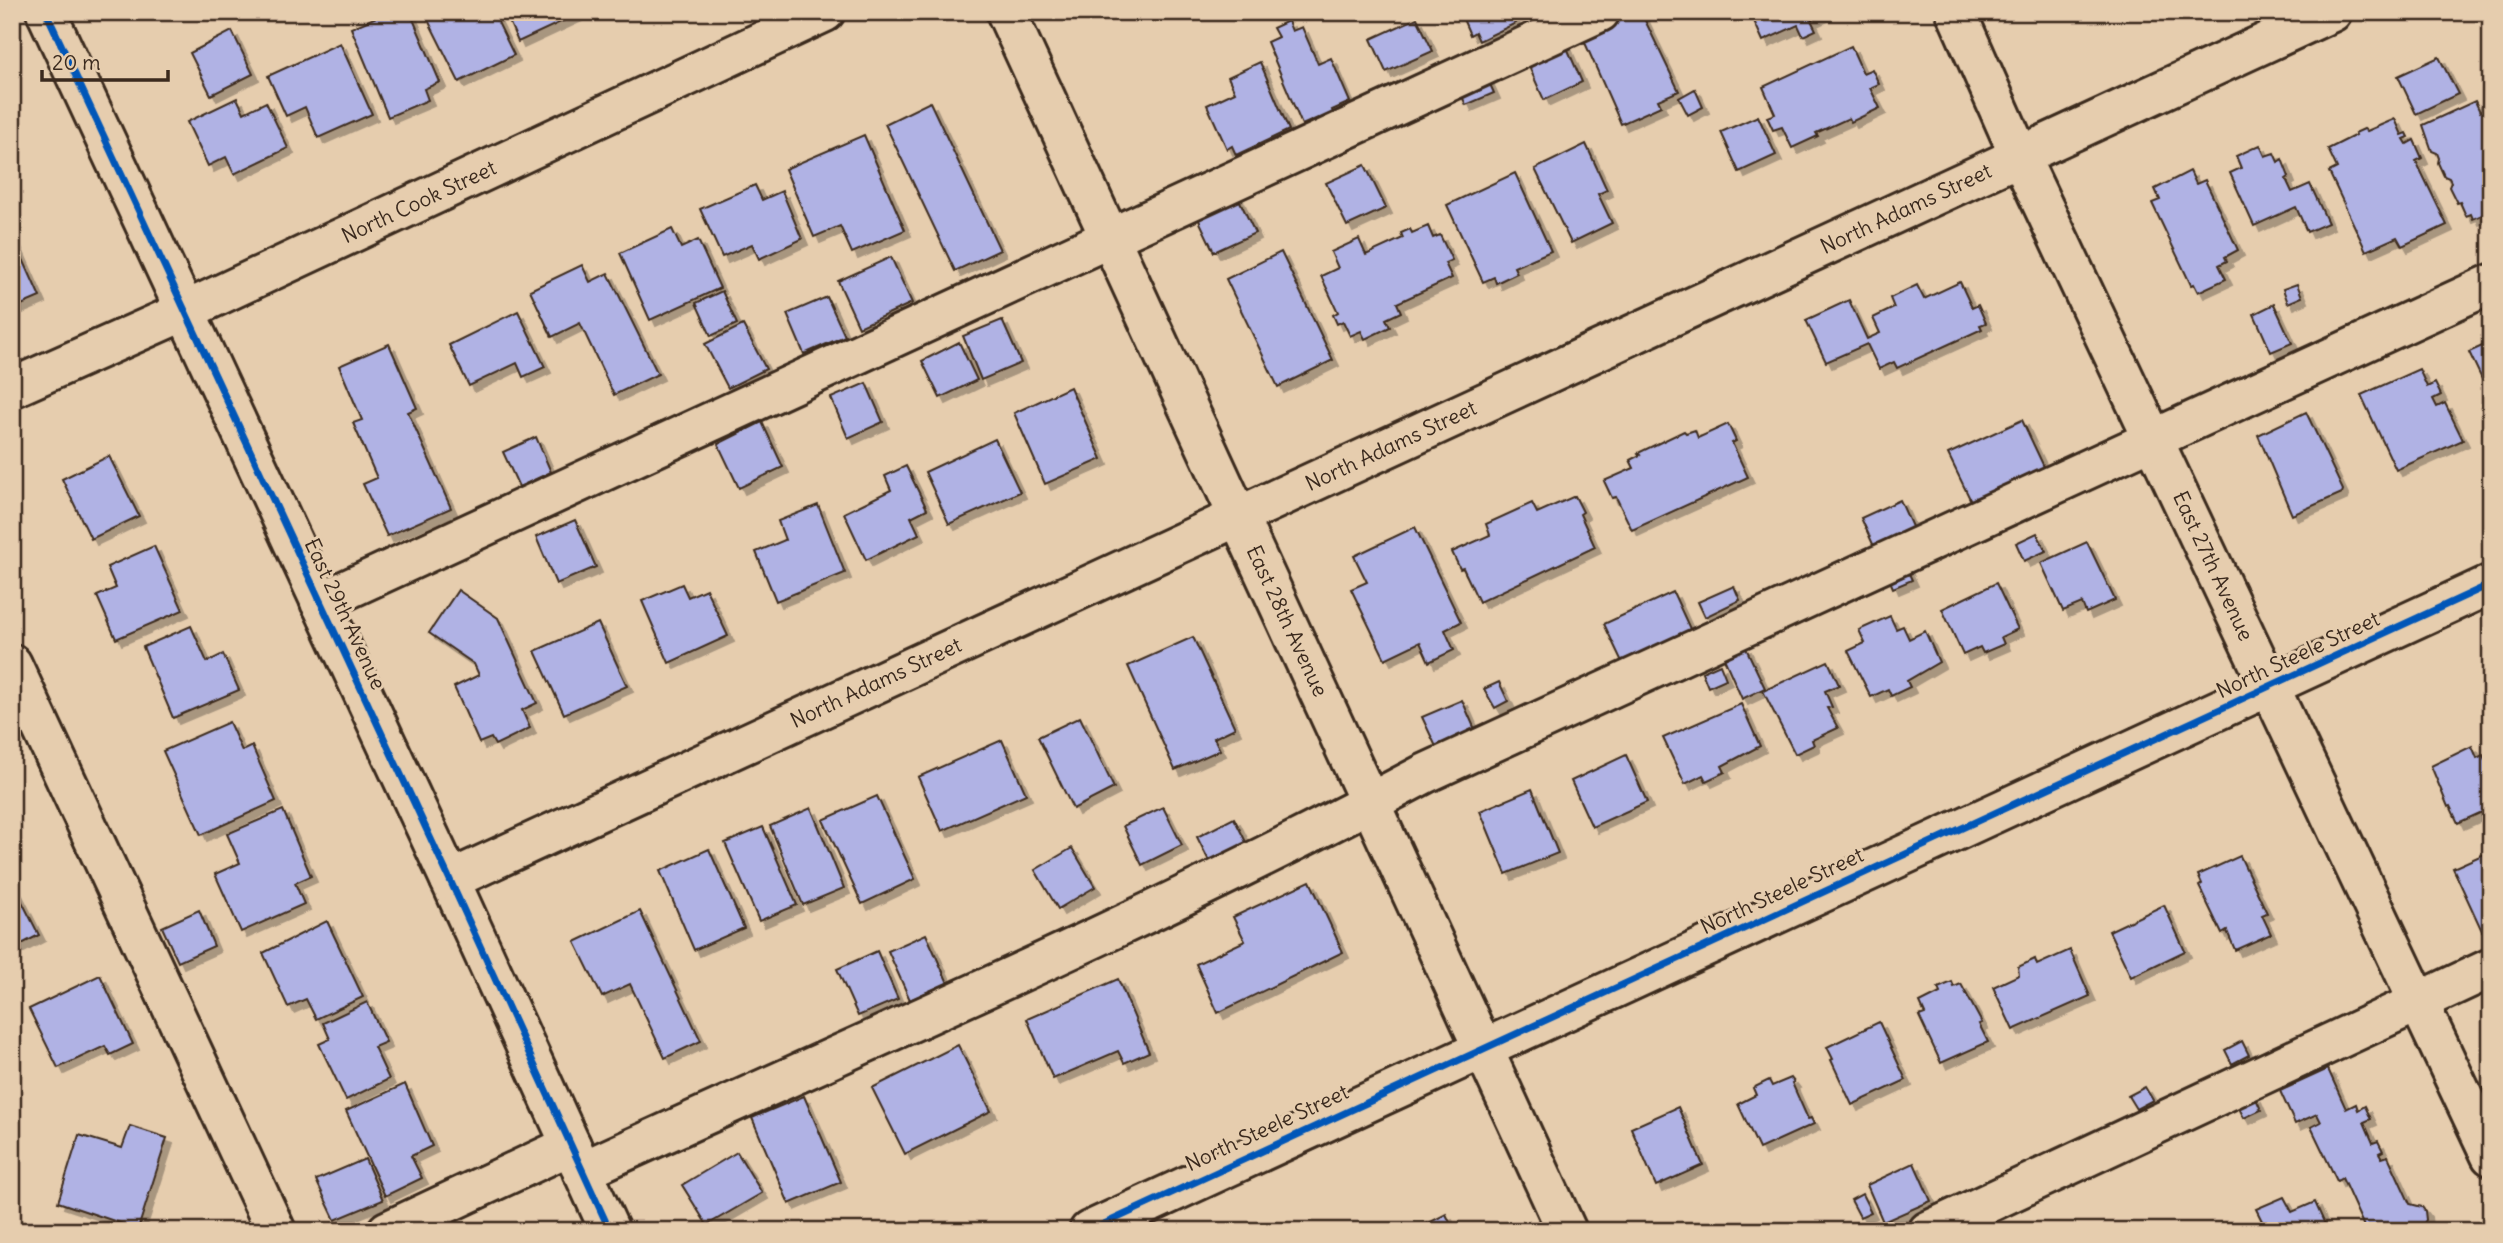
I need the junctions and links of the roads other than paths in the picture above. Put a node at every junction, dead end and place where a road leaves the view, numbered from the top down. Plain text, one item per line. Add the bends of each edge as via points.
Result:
1 (825, 12) edge
2 (1006, 12) edge
3 (1600, 12) edge
4 (1956, 12) edge
5 (2332, 12) edge
6 (60, 17) edge
7 (2020, 157) junction
8 (1110, 237) junction
9 (2491, 284) edge
10 (185, 311) junction
11 (12, 388) edge
12 (2154, 439) junction
13 (1239, 516) junction
14 (2491, 584) edge
15 (320, 602) junction
16 (12, 664) edge
17 (2270, 688) junction
18 (1370, 803) junction
19 (450, 880) junction
20 (2491, 968) edge
21 (2418, 1001) junction
22 (1483, 1047) junction
23 (2491, 1156) edge
24 (577, 1158) junction
25 (276, 1231) edge
26 (387, 1231) edge
27 (610, 1231) edge
28 (1089, 1231) edge
29 (1567, 1231) edge
30 (1928, 1231) edge

1 - 10 street, North Cook Street
2 - 8 street, East 28th Avenue
3 - 8 street
4 - 7 street, East 27th Avenue
5 - 7 street, North Adams Street
6 - 10 street, East 29th Avenue
7 - 12 street, East 27th Avenue
7 - 13 street, North Adams Street
8 - 13 street, East 28th Avenue
8 - 15 street
9 - 12 street
10 - 11 street, North Cook Street
10 - 15 street, East 29th Avenue
12 - 17 street, East 27th Avenue
12 - 18 street via 1424,774
13 - 18 street, East 28th Avenue
13 - 19 street, North Adams Street
14 - 17 street, North Steele Street
15 - 19 street, East 29th Avenue
16 - 25 street
17 - 21 street, East 27th Avenue
17 - 22 street, North Steele Street
18 - 22 street, East 28th Avenue
18 - 24 street via 1104,933
19 - 24 street, East 29th Avenue
20 - 21 street
21 - 23 street, East 27th Avenue
21 - 30 street
22 - 28 street, North Steele Street
22 - 29 street, East 28th Avenue
24 - 26 street
24 - 27 street, East 29th Avenue

